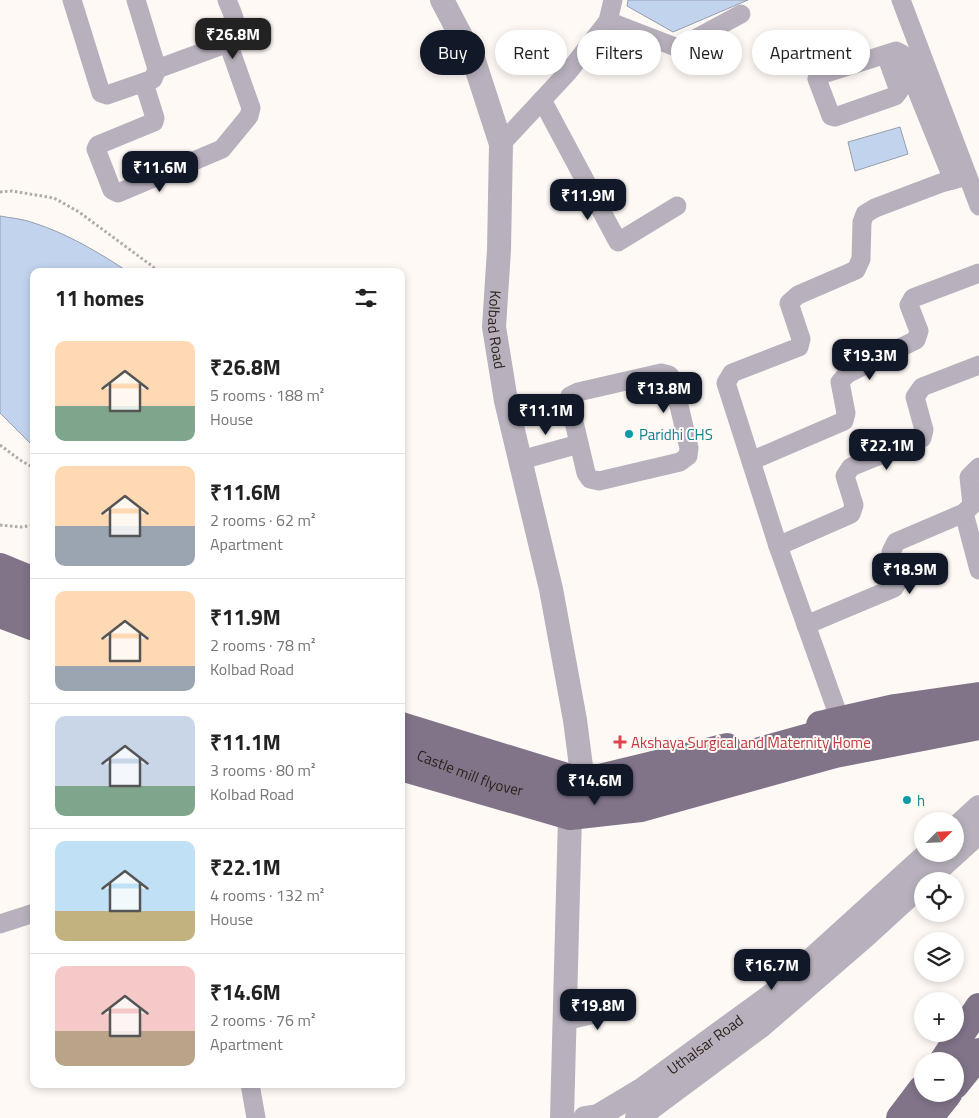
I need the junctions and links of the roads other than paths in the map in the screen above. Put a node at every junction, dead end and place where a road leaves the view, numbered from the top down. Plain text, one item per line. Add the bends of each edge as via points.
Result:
1 (72, 0) edge
2 (136, 0) edge
3 (227, 0) edge
4 (442, 0) edge
5 (613, 0) edge
6 (901, 0) edge
7 (741, 14) dead end
8 (608, 21) junction
9 (228, 44) junction
10 (886, 55) dead end
11 (150, 76) junction
12 (542, 100) junction
13 (501, 144) junction
14 (960, 178) junction
15 (677, 206) dead end
16 (979, 206) edge
17 (979, 274) edge
18 (979, 365) edge
19 (579, 444) junction
20 (521, 460) junction
21 (751, 461) junction
22 (979, 467) edge
23 (964, 513) junction
24 (778, 546) junction
25 (0, 567) edge
26 (979, 570) edge
27 (30, 579) edge
28 (0, 588) edge
29 (30, 600) edge
30 (0, 614) edge
31 (806, 625) junction
32 (30, 626) edge
33 (979, 696) edge
34 (979, 712) edge
35 (840, 720) junction
36 (979, 726) edge
37 (405, 727) edge
38 (405, 749) edge
39 (405, 768) edge
40 (583, 782) junction
41 (979, 807) edge
42 (570, 816) junction
43 (964, 821) edge
44 (979, 832) edge
45 (921, 862) edge
46 (935, 872) edge
47 (914, 889) edge
48 (30, 914) edge
49 (0, 924) edge
50 (861, 927) junction
51 (622, 1006) dead end
52 (979, 1008) edge
53 (565, 1021) junction
54 (979, 1040) edge
55 (949, 1052) edge
56 (979, 1052) edge
57 (964, 1060) edge
58 (964, 1074) edge
59 (251, 1088) edge
60 (914, 1100) edge
61 (932, 1102) edge
62 (942, 1102) edge
63 (634, 1111) edge
64 (256, 1118) edge
65 (562, 1118) edge
66 (585, 1118) edge
67 (900, 1118) edge
68 (919, 1118) edge
69 (929, 1118) edge

1 - 11 street via 100,93 107,95
2 - 11 street
3 - 9 street via 235,21 235,34
4 - 13 street, Kolbad Road via 474,61
5 - 8 street
6 - 14 street
7 - 8 street via 678,48
8 - 12 street
9 - 11 street
9 - 11 street via 251,108 244,122 222,149 118,193 112,190 96,149 98,145 154,122
10 - 14 street via 896,51 902,54
12 - 13 street
12 - 15 street via 618,242
13 - 20 street, Kolbad Road via 494,328 506,400
14 - 16 street
14 - 21 street via 865,214 861,260 856,270 798,295 789,303 801,339 799,347 732,373 726,383
17 - 21 street via 913,298 909,305 919,331 916,340 847,374 840,382 846,412 844,421
18 - 24 street via 922,387 914,397 924,430 922,438 851,467 845,476 854,505 851,514
19 - 19 street via 570,396 661,373 673,380 689,448 688,456 680,462 599,481 590,479 586,473
19 - 20 street
20 - 40 street, Kolbad Road via 551,590
21 - 24 street
22 - 23 street via 969,477 972,505
23 - 26 street
23 - 31 street via 896,542 892,552 898,580 894,588
24 - 31 street
25 - 27 main road
28 - 29 main road
30 - 32 main road
31 - 35 street
33 - 35 main road
34 - 38 main road, Castle mill flyover, bridge via 817,735 620,790 562,798 495,784
35 - 40 main road
36 - 42 main road via 835,754 641,808
37 - 40 main road
39 - 42 main road
40 - 42 street
41 - 43 street
42 - 53 street
44 - 46 street
45 - 50 street, Uthalsar Road
47 - 50 street
48 - 49 street
50 - 63 street, Uthalsar Road via 643,1088
51 - 53 street
52 - 55 main road
53 - 65 street
54 - 57 main road
56 - 58 main road
59 - 64 street
60 - 67 main road
61 - 68 main road
62 - 69 main road
63 - 66 street, Uthalsar Road

